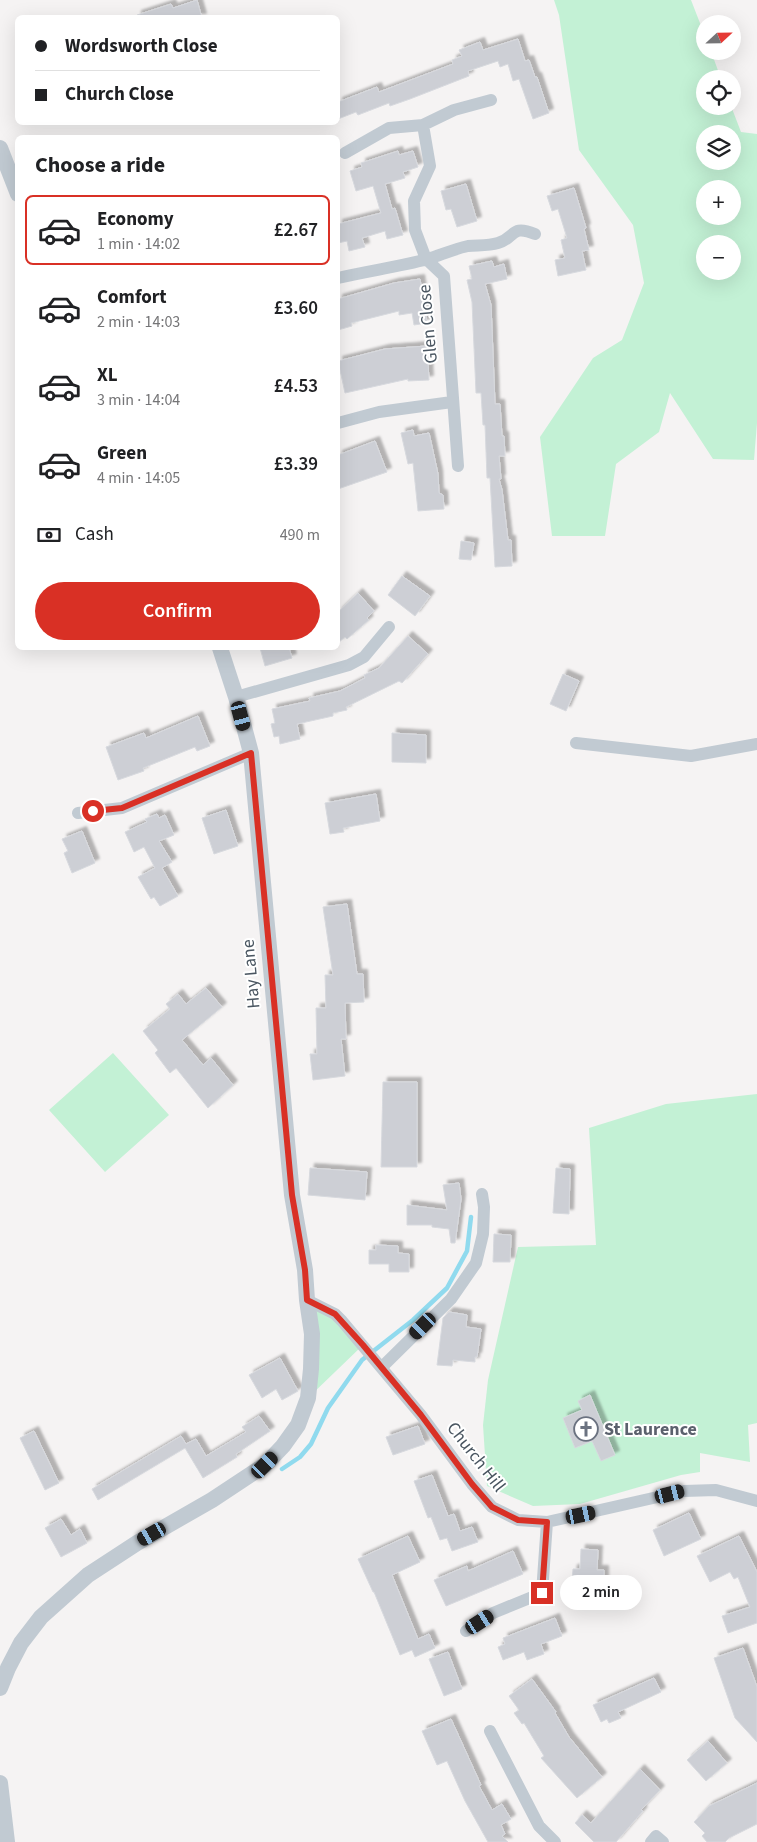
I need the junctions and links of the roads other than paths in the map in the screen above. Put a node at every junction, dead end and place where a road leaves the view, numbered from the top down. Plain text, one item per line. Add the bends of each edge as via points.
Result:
1 (491, 100) dead end
2 (422, 125) junction
3 (0, 148) edge
4 (345, 153) dead end
5 (15, 186) edge
6 (535, 234) dead end
7 (426, 259) junction
8 (340, 278) edge
9 (452, 402) junction
10 (340, 422) edge
11 (458, 466) dead end
12 (389, 627) dead end
13 (221, 650) edge
14 (236, 697) junction
15 (576, 743) dead end
16 (757, 744) edge
17 (251, 753) junction
18 (78, 813) dead end
19 (482, 1194) dead end
20 (307, 1300) junction
21 (378, 1362) junction
22 (757, 1502) edge
23 (547, 1522) junction
24 (466, 1631) dead end
25 (0, 1688) edge
26 (490, 1732) dead end
27 (0, 1783) edge
28 (7, 1842) edge
29 (556, 1842) edge
30 (651, 1842) edge
31 (663, 1842) edge

1 - 2 street via 454,110
2 - 4 street via 389,128
2 - 7 street, Glen Close via 430,166 414,201 415,230
3 - 5 street
6 - 7 street via 519,230 498,243 467,246
7 - 8 street
7 - 9 street, Glen Close via 444,276
9 - 10 street via 379,412
9 - 11 street, Glen Close
12 - 14 street via 364,657 348,665
13 - 14 street, Hay Lane
14 - 17 street, Hay Lane
15 - 16 street via 691,756
17 - 18 street via 122,808
17 - 20 street, Hay Lane via 292,1195
19 - 21 street via 483,1234 476,1263 451,1299
20 - 21 street, Church Hill via 335,1314
20 - 25 street, Hay Lane via 312,1334 308,1398 298,1425 283,1446 248,1477 137,1543 81,1581 41,1617 21,1643
21 - 23 street, Church Hill via 492,1507 518,1520
22 - 23 street, Church Hill via 716,1490 684,1491
23 - 24 street via 542,1593 493,1613
26 - 29 street via 539,1826
27 - 28 street
30 - 31 street via 656,1836

